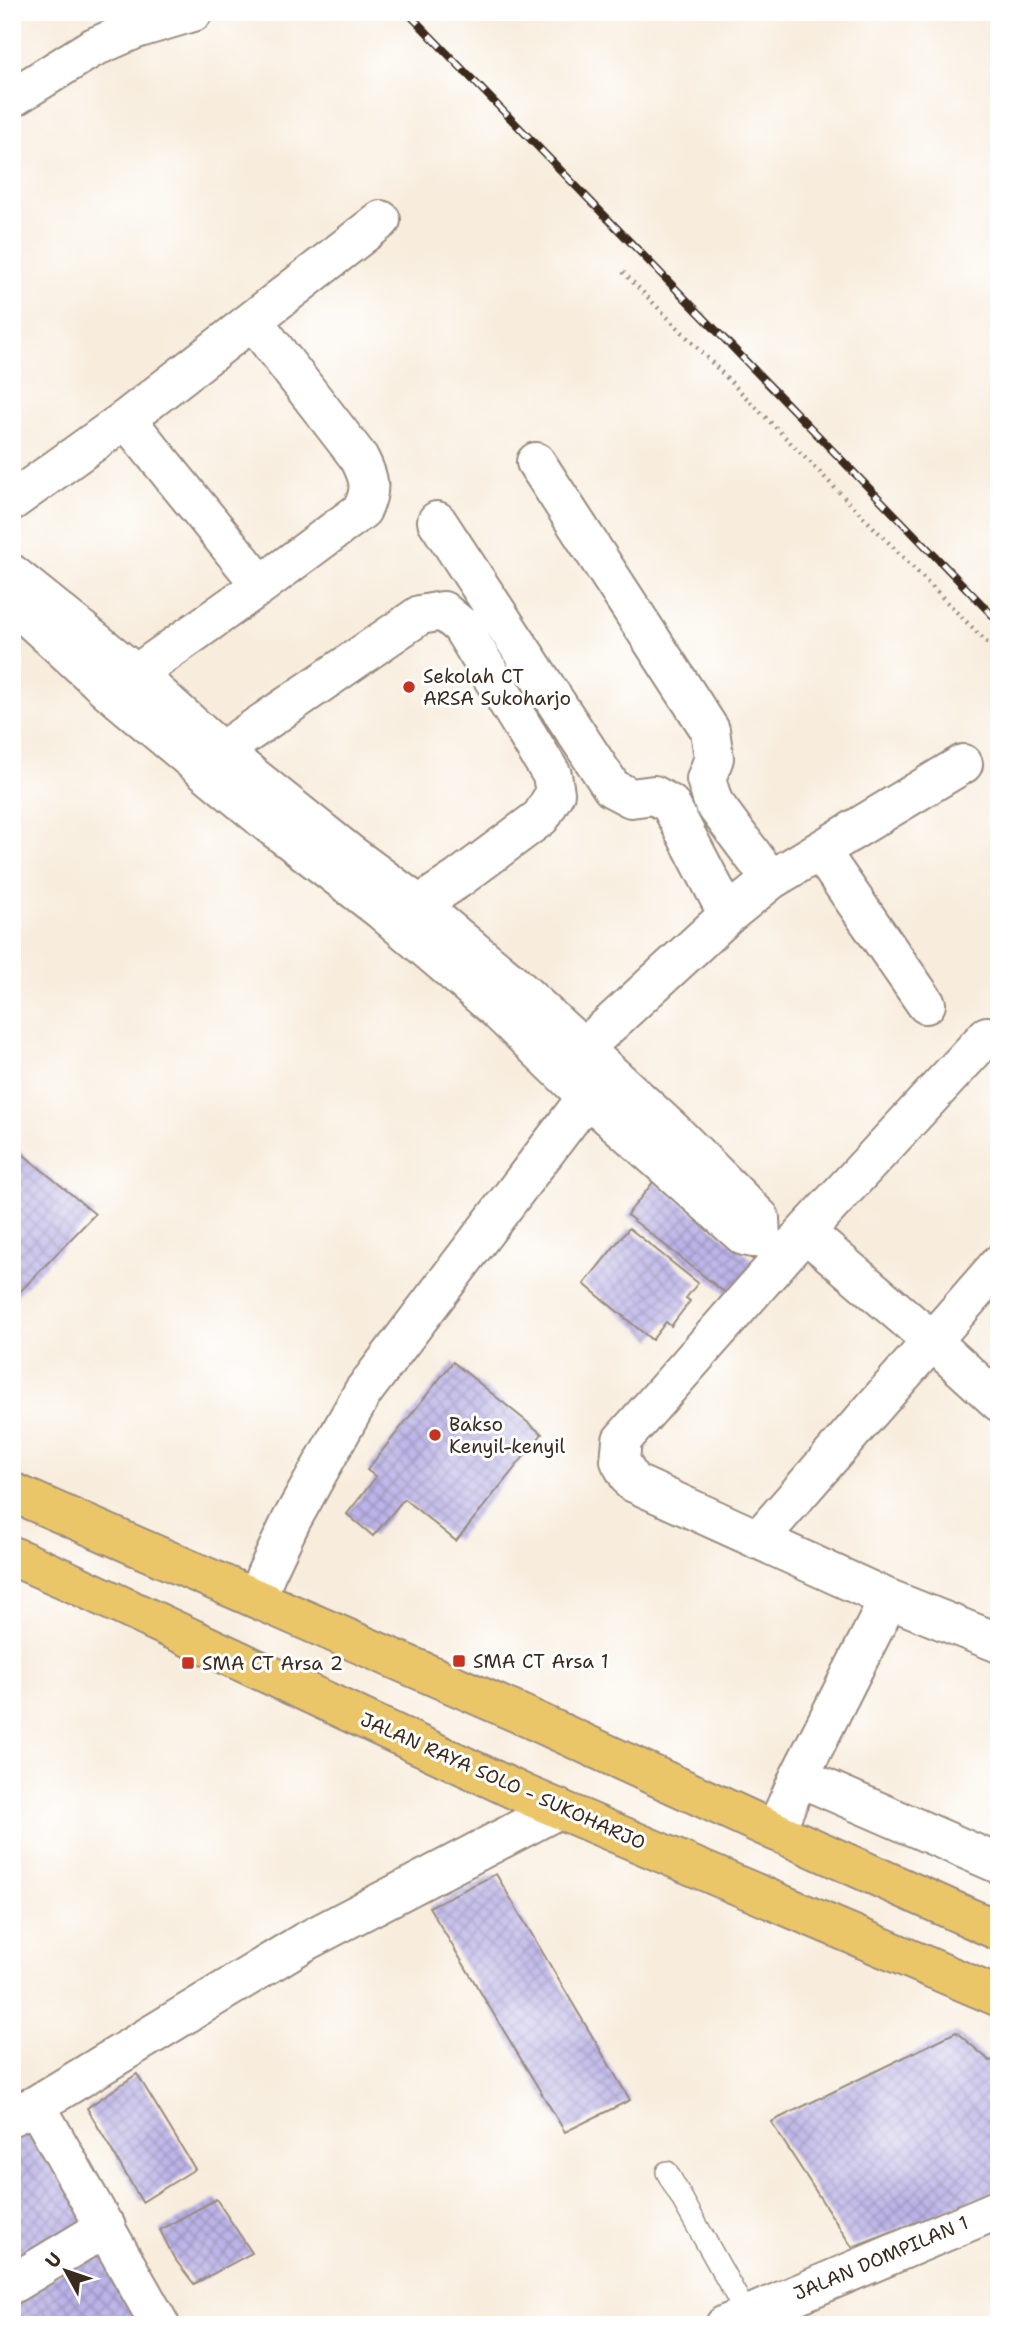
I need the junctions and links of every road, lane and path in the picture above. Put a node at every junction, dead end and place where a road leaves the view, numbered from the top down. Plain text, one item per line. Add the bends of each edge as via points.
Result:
1 (193, 12) edge
2 (12, 99) edge
3 (382, 220) dead end
4 (623, 272) dead end
5 (253, 321) junction
6 (126, 419) junction
7 (536, 462) dead end
8 (12, 501) edge
9 (437, 521) dead end
10 (12, 574) edge
11 (261, 585) junction
12 (12, 602) edge
13 (999, 655) edge
14 (122, 682) junction
15 (211, 759) junction
16 (963, 764) dead end
17 (820, 851) junction
18 (771, 880) junction
19 (419, 905) junction
20 (728, 915) junction
21 (926, 1004) dead end
22 (987, 1036) dead end
23 (583, 1049) junction
24 (587, 1097) junction
25 (805, 1232) junction
26 (999, 1264) edge
27 (931, 1340) junction
28 (999, 1402) edge
29 (12, 1492) edge
30 (758, 1540) junction
31 (12, 1556) edge
32 (261, 1587) junction
33 (889, 1600) junction
34 (999, 1643) edge
35 (799, 1777) junction
36 (559, 1809) junction
37 (775, 1831) junction
38 (999, 1864) edge
39 (999, 1931) edge
40 (999, 1997) edge
41 (24, 2110) edge
42 (667, 2172) dead end
43 (999, 2209) edge
44 (106, 2227) junction
45 (12, 2284) edge
46 (736, 2320) edge
47 (160, 2325) edge

1 - 2 street via 92,48
3 - 5 street
4 - 13 path
5 - 6 street
5 - 11 street via 359,458 369,485 362,510
6 - 8 street
6 - 11 street
7 - 18 street via 710,730 714,758 706,779 713,802
9 - 20 street via 612,788 631,798 654,795 670,804
10 - 14 street
11 - 14 street
12 - 14 street
14 - 15 street
15 - 19 street
15 - 19 street via 420,615 443,611 461,626 552,775 555,793 541,817
15 - 24 street via 497,1010
16 - 17 street
17 - 18 street
17 - 21 street
18 - 20 street
19 - 23 street
20 - 23 street
22 - 25 street
23 - 24 street via 760,1218 765,1243 744,1236
24 - 32 street via 363,1392 291,1521
25 - 27 street
25 - 30 street via 622,1440 620,1461 632,1482
26 - 27 street
27 - 28 street
27 - 30 street
29 - 32 main road
30 - 33 street
31 - 36 main road, JALAN RAYA SOLO - SUKOHARJO
32 - 37 main road via 518,1713
33 - 34 street
33 - 35 street
35 - 37 street
35 - 38 street
36 - 40 main road, JALAN RAYA SOLO - SUKOHARJO
36 - 41 street via 306,1941
37 - 39 main road
41 - 44 street
42 - 46 lane
43 - 46 street, JALAN DOMPILAN 1
44 - 45 street
44 - 47 street

